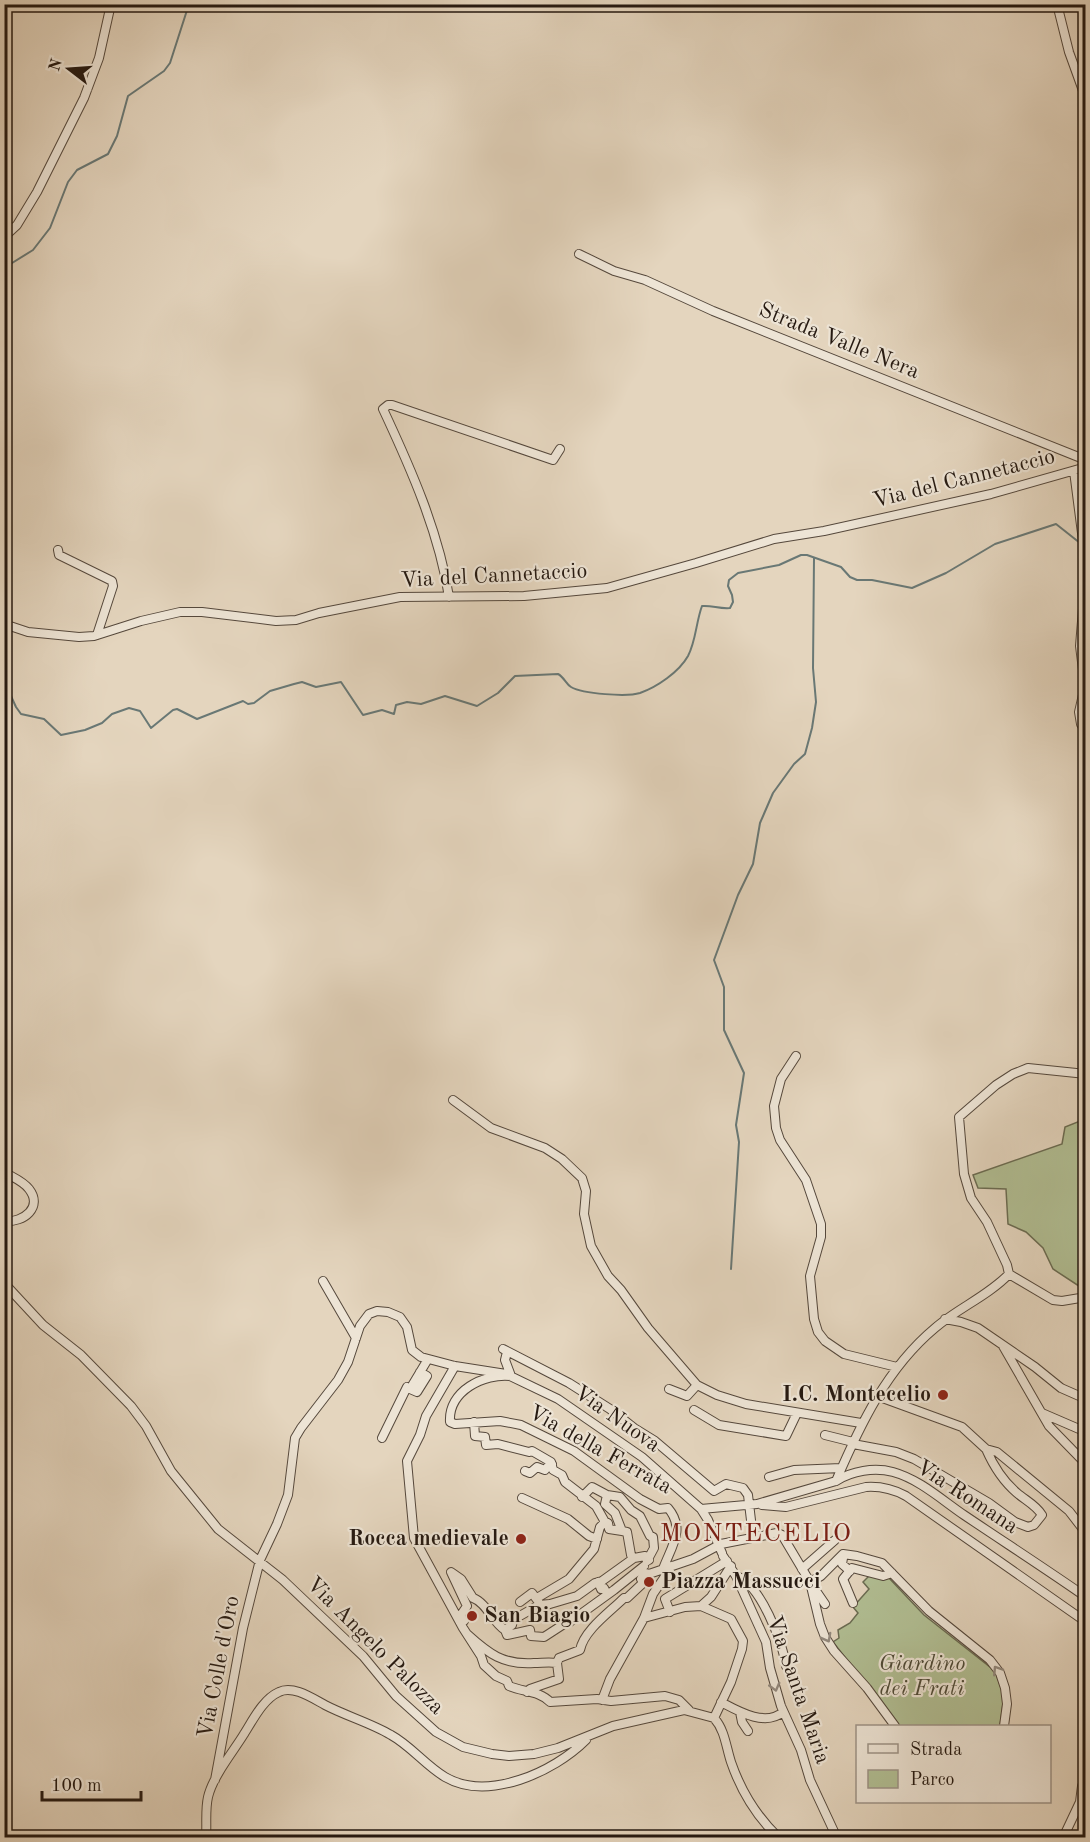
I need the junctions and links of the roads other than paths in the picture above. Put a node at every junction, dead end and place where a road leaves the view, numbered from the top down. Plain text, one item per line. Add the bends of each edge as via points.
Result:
1 (111, 4) edge
2 (1057, 4) edge
3 (1086, 99) edge
4 (4, 237) edge
5 (579, 254) dead end
6 (560, 449) dead end
7 (1086, 460) edge
8 (1086, 467) edge
9 (1074, 471) junction
10 (58, 550) dead end
11 (1086, 564) edge
12 (1086, 572) edge
13 (449, 597) junction
14 (4, 624) edge
15 (97, 635) junction
16 (1086, 732) edge
17 (796, 1056) dead end
18 (1086, 1074) edge
19 (453, 1100) dead end
20 (4, 1172) edge
21 (4, 1221) edge
22 (1009, 1274) junction
23 (323, 1281) dead end
24 (4, 1283) edge
25 (1086, 1298) edge
26 (945, 1319) junction
27 (356, 1338) junction
28 (1002, 1345) junction
29 (428, 1359) junction
30 (455, 1366) junction
31 (897, 1367) junction
32 (511, 1376) junction
33 (697, 1385) junction
34 (669, 1389) dead end
35 (877, 1396) junction
36 (1086, 1399) edge
37 (694, 1410) dead end
38 (797, 1413) junction
39 (1041, 1413) junction
40 (474, 1422) junction
41 (861, 1424) junction
42 (1086, 1432) edge
43 (825, 1435) dead end
44 (382, 1438) dead end
45 (853, 1443) junction
46 (986, 1449) junction
47 (552, 1464) junction
48 (1086, 1464) edge
49 (841, 1468) junction
50 (525, 1471) dead end
51 (769, 1477) dead end
52 (836, 1481) junction
53 (607, 1495) junction
54 (582, 1497) junction
55 (522, 1498) dead end
56 (753, 1504) junction
57 (701, 1509) junction
58 (605, 1522) junction
59 (622, 1531) junction
60 (1086, 1533) edge
61 (753, 1537) junction
62 (597, 1539) junction
63 (835, 1540) dead end
64 (724, 1554) junction
65 (841, 1556) junction
66 (634, 1558) junction
67 (260, 1560) junction
68 (646, 1566) junction
69 (672, 1566) junction
70 (663, 1569) junction
71 (802, 1569) junction
72 (850, 1570) junction
73 (892, 1573) junction
74 (736, 1576) junction
75 (598, 1582) junction
76 (810, 1583) junction
77 (607, 1594) junction
78 (653, 1594) junction
79 (1086, 1598) edge
80 (665, 1599) junction
81 (520, 1602) dead end
82 (538, 1602) junction
83 (853, 1603) dead end
84 (825, 1604) dead end
85 (701, 1606) junction
86 (670, 1612) junction
87 (644, 1618) junction
88 (1086, 1622) edge
89 (465, 1631) junction
90 (507, 1633) junction
91 (557, 1663) junction
92 (786, 1666) dead end
93 (527, 1692) junction
94 (602, 1700) junction
95 (721, 1702) junction
96 (689, 1710) junction
97 (740, 1712) junction
98 (783, 1712) junction
99 (714, 1718) junction
100 (894, 1725) edge
101 (1004, 1725) edge
102 (748, 1731) dead end
103 (590, 1736) junction
104 (215, 1780) junction
105 (1083, 1786) dead end
106 (206, 1838) edge
107 (779, 1838) edge
108 (837, 1838) edge
109 (1063, 1838) edge

1 - 4 street via 99,58 84,98 37,192 17,225
2 - 3 street
5 - 7 street, Strada Valle Nera
6 - 13 street via 553,460 387,405 384,409 434,530
8 - 9 street, Via del Cannetaccio
9 - 11 street
9 - 13 street, Via del Cannetaccio via 991,494 774,539 607,588 524,596
10 - 15 street via 73,564 112,581
12 - 16 street via 1080,646 1085,686 1079,712
13 - 15 street, Via del Cannetaccio via 400,597 296,620 180,612
14 - 15 street, Via del Cannetaccio via 28,632
17 - 31 street via 781,1078 774,1106 780,1140 806,1180 821,1224 810,1276 814,1319 825,1341 844,1354
18 - 22 street via 1028,1068 996,1085 959,1117 964,1174 971,1198 987,1222
19 - 33 street via 491,1128 545,1148 582,1178 591,1246 608,1276
20 - 21 street via 25,1184 34,1196 25,1218
22 - 25 street via 1056,1300
22 - 26 street
23 - 27 street
24 - 67 street, Via Angelo Palozza via 43,1325 81,1355 131,1406 171,1471 218,1529
26 - 28 street via 974,1326
26 - 31 street
27 - 29 street, Via Colle d'Oro via 368,1315 388,1312 404,1321 412,1350
27 - 67 street, Via Colle d'Oro via 338,1380 296,1435 287,1499
28 - 36 street via 1061,1388
28 - 39 street
29 - 30 street, Via Nuova
29 - 44 street via 410,1389 407,1387
30 - 32 street, Via Nuova
30 - 89 street via 406,1461 414,1538
31 - 35 street
32 - 40 street, Via della Ferrata via 487,1378 469,1387 455,1403 450,1422
32 - 56 street via 504,1350 610,1408 714,1491 726,1484 743,1488
32 - 57 street, Via Nuova via 552,1395 597,1425 642,1457
33 - 34 street via 687,1396
33 - 38 street via 746,1404
35 - 41 street
35 - 46 street via 962,1427
37 - 38 street via 719,1425 786,1436
38 - 41 street
39 - 42 street
39 - 48 street
40 - 47 street via 475,1436 485,1437 486,1445 532,1451
40 - 70 street, Via della Ferrata via 521,1425 574,1451 640,1499 659,1509 668,1509 677,1521 674,1545
41 - 45 street
43 - 45 street
45 - 46 street via 914,1459 1016,1522 1034,1525 1042,1515 1039,1509 1015,1492
45 - 49 street
46 - 60 street via 998,1452 1041,1486
47 - 50 street via 545,1470 537,1467 530,1473
47 - 54 street via 553,1470
49 - 51 street via 794,1470
49 - 52 street
52 - 56 street, Via Romana
52 - 79 street, Via Romana via 852,1473 874,1470 905,1477
53 - 54 street via 592,1487
53 - 59 street via 605,1504 615,1513
53 - 68 street via 620,1497 640,1516 653,1537 654,1548
54 - 58 street via 596,1506
55 - 62 street via 568,1519
56 - 57 street
56 - 61 street
56 - 88 street via 786,1507 866,1487 897,1492
57 - 64 street, Via Santa Maria
58 - 59 street via 609,1529
58 - 62 street
59 - 66 street via 627,1532
61 - 64 street
61 - 71 street via 782,1535
62 - 82 street via 594,1549 569,1579
63 - 71 street
64 - 69 street via 701,1555
64 - 74 street, Via Santa Maria
64 - 80 street
64 - 85 street via 711,1597
65 - 72 street via 842,1564
65 - 73 street via 882,1563
65 - 76 street
66 - 68 street via 645,1556
66 - 75 street
67 - 103 street, Via Angelo Palozza via 363,1656 413,1713 463,1747 509,1756 534,1754
67 - 104 street, Via Colle d'Oro via 243,1628
68 - 70 street via 649,1574
68 - 77 street
68 - 91 street via 643,1583 591,1629 580,1650 559,1658
69 - 70 street
69 - 78 street
71 - 76 street
72 - 73 street via 883,1576
72 - 83 street via 843,1579
101 -> 73 street via 1005,1688 1000,1673
74 - 92 street via 747,1581 760,1602 780,1640
74 -> 98 street, Via Santa Maria via 766,1642
75 - 77 street
75 - 82 street via 577,1596 550,1604
76 - 84 street
76 -> 100 street via 825,1637
77 - 90 street via 544,1637 531,1636 530,1630
78 - 80 street via 660,1601
78 - 87 street
80 - 86 street
81 - 82 street via 532,1593
82 - 90 street via 516,1618
85 - 86 street
85 - 95 street via 731,1619 743,1641
86 - 87 street
87 - 94 street
89 - 90 street via 460,1616 467,1606 452,1572
89 - 91 street via 487,1653 504,1661
89 - 93 street via 487,1669 509,1686
91 - 93 street via 559,1679
93 - 94 street via 540,1694 550,1702
94 - 96 street via 668,1696
95 - 97 street
95 - 99 street
96 - 99 street, Via Angelo Palozza
96 - 103 street, Via Angelo Palozza via 613,1726
97 - 98 street via 769,1718
97 - 102 street
98 - 108 street, Via Santa Maria
99 - 107 street via 746,1796
103 - 104 street via 528,1777 500,1785 470,1785 444,1777 387,1732 300,1692 285,1690 273,1695 262,1708
104 - 106 street via 207,1802
105 - 109 street

